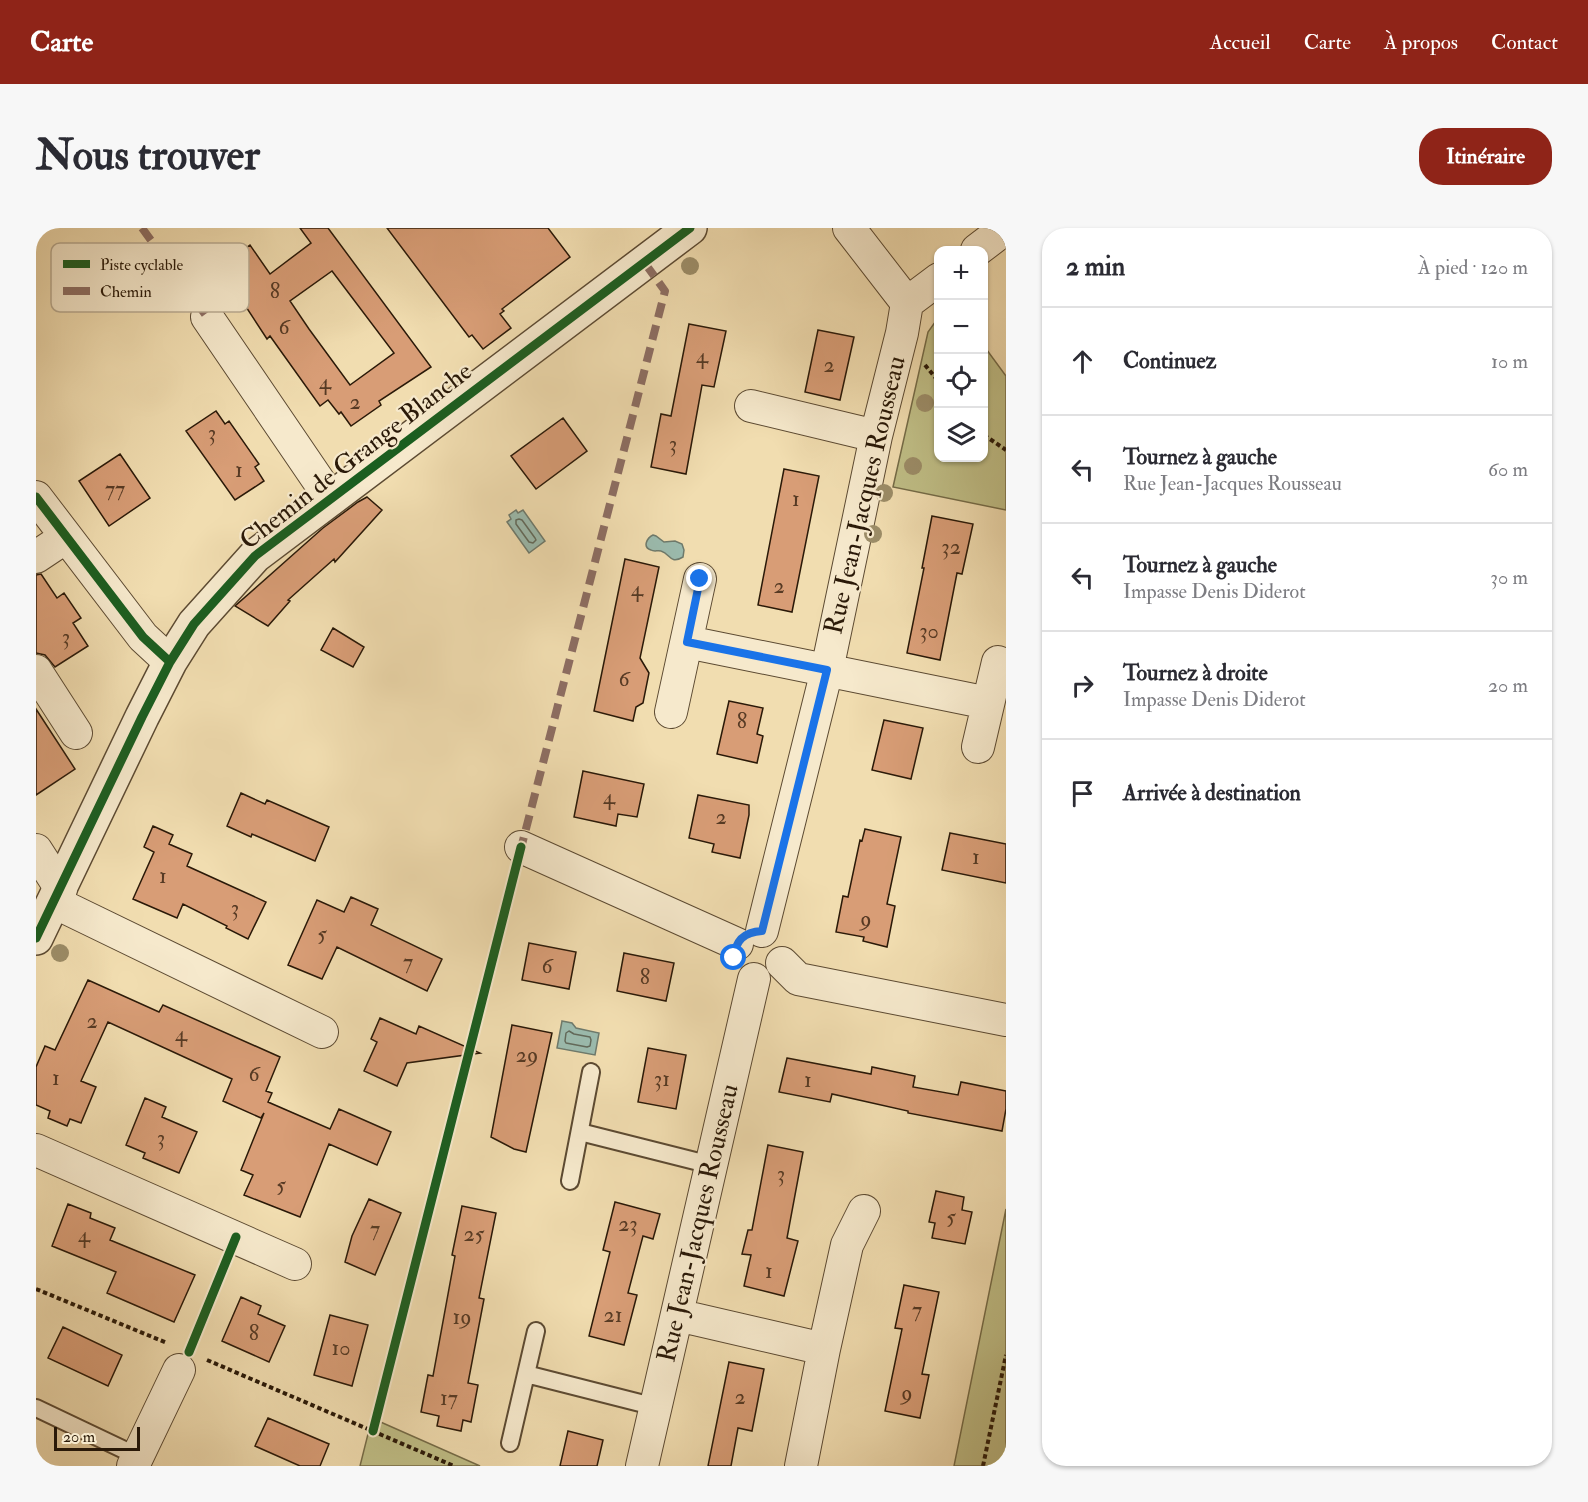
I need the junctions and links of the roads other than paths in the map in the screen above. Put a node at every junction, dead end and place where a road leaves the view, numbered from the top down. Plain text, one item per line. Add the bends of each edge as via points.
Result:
1 (690, 228) edge
2 (849, 228) edge
3 (1006, 228) edge
4 (982, 246) edge
5 (934, 283) edge
6 (907, 303) junction
7 (207, 317) dead end
8 (751, 406) dead end
9 (876, 436) junction
10 (36, 497) edge
11 (331, 499) junction
12 (66, 537) junction
13 (36, 557) edge
14 (700, 579) dead end
15 (687, 642) junction
16 (170, 662) junction
17 (998, 662) dead end
18 (827, 670) junction
19 (36, 671) edge
20 (988, 703) junction
21 (671, 712) dead end
22 (76, 733) dead end
23 (978, 747) dead end
24 (521, 847) dead end
25 (36, 850) edge
26 (57, 896) junction
27 (749, 937) junction
28 (36, 938) edge
29 (782, 963) junction
30 (754, 980) junction
31 (1006, 1020) edge
32 (322, 1032) dead end
33 (591, 1072) dead end
34 (580, 1131) junction
35 (36, 1149) edge
36 (711, 1165) junction
37 (570, 1181) dead end
38 (864, 1211) dead end
39 (295, 1264) dead end
40 (677, 1316) junction
41 (536, 1331) dead end
42 (824, 1349) junction
43 (182, 1356) road end
44 (526, 1374) junction
45 (656, 1407) junction
46 (36, 1408) edge
47 (510, 1443) dead end
48 (135, 1461) edge
49 (642, 1466) edge
50 (801, 1466) edge

1 - 11 street, Chemin de Grange Blanche
2 - 6 street
3 - 4 street
5 - 6 street
6 - 9 street, Rue Jean-Jacques Rousseau
7 - 11 street
8 - 9 street
9 - 18 street, Rue Jean-Jacques Rousseau
10 - 12 street
11 - 16 street, Chemin de Grange Blanche via 255,556 194,624
12 - 13 street
12 - 16 street via 143,637
14 - 15 street
15 - 18 street
15 - 21 street
16 - 26 street, Chemin de Grange Blanche
17 - 20 street
18 - 20 street
18 - 27 street, Rue Jean-Jacques Rousseau
19 - 22 street
20 - 23 street
24 - 27 street
25 - 26 street
26 - 28 street, Chemin de Grange Blanche
26 - 32 street
27 - 29 street via 769,933 780,942
27 - 30 street via 734,951 734,958 741,972
29 - 30 street via 768,978
29 - 31 street via 798,978
30 - 36 street, Rue Jean-Jacques Rousseau
33 - 34 lane
34 - 36 lane
34 - 37 lane
35 - 39 street
36 - 40 street, Rue Jean-Jacques Rousseau
38 - 42 street via 847,1245
40 - 42 street
40 - 45 street, Rue Jean-Jacques Rousseau
41 - 44 lane
42 - 50 street
43 - 48 street
44 - 45 lane
44 - 47 lane
45 - 49 street, Rue Jean-Jacques Rousseau
46 - 48 lane

